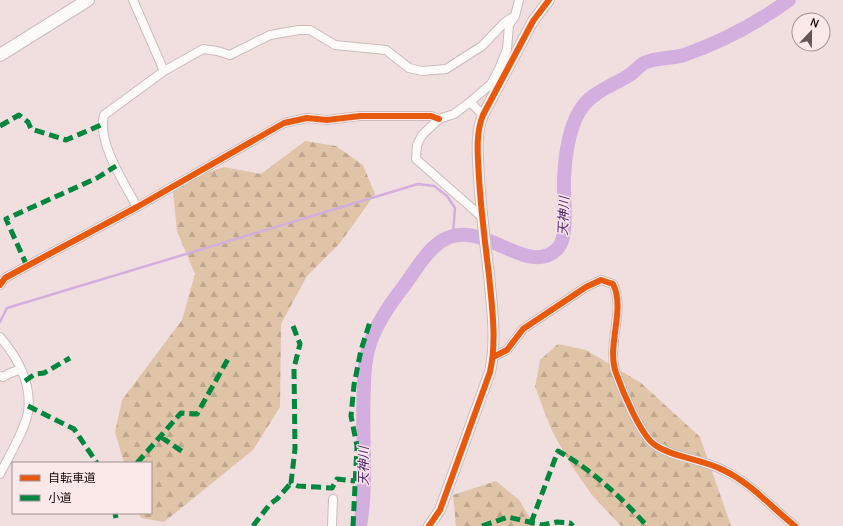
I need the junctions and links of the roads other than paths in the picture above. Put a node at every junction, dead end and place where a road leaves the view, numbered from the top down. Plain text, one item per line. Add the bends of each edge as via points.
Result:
1 (88, 0) edge
2 (133, 0) edge
3 (519, 0) edge
4 (549, 0) edge
5 (514, 16) junction
6 (0, 55) edge
7 (164, 71) junction
8 (470, 102) junction
9 (483, 115) junction
10 (439, 119) junction
11 (138, 207) junction
12 (482, 217) junction
13 (0, 285) edge
14 (0, 337) edge
15 (493, 357) junction
16 (21, 369) junction
17 (0, 376) edge
18 (1, 467) edge
19 (333, 499) dead end
20 (332, 526) edge
21 (429, 526) edge
22 (795, 526) edge

1 - 6 main road
2 - 7 street
3 - 5 street
4 - 9 street via 533,21
5 - 7 street via 482,46 446,69 422,71 409,68 386,50 335,45 310,30 299,30 270,35 230,55 203,49
5 - 8 street via 509,25 507,49 499,70 491,84
7 - 11 street via 104,115 101,125 108,152
8 - 9 street
8 - 10 street via 454,114
9 - 12 street via 477,144
10 - 11 street via 431,116 360,116 327,120 307,118 284,123
10 - 12 street via 422,135 417,145 416,160
11 - 13 street via 5,278
12 - 15 street via 494,327
14 - 16 street via 14,353
15 - 21 street via 490,372 440,510
15 - 22 street via 507,350 523,329 586,287 601,280 613,284 617,299 613,365 642,430 654,445 723,469
16 - 17 street
16 - 18 street via 28,393 28,413
19 - 20 street

